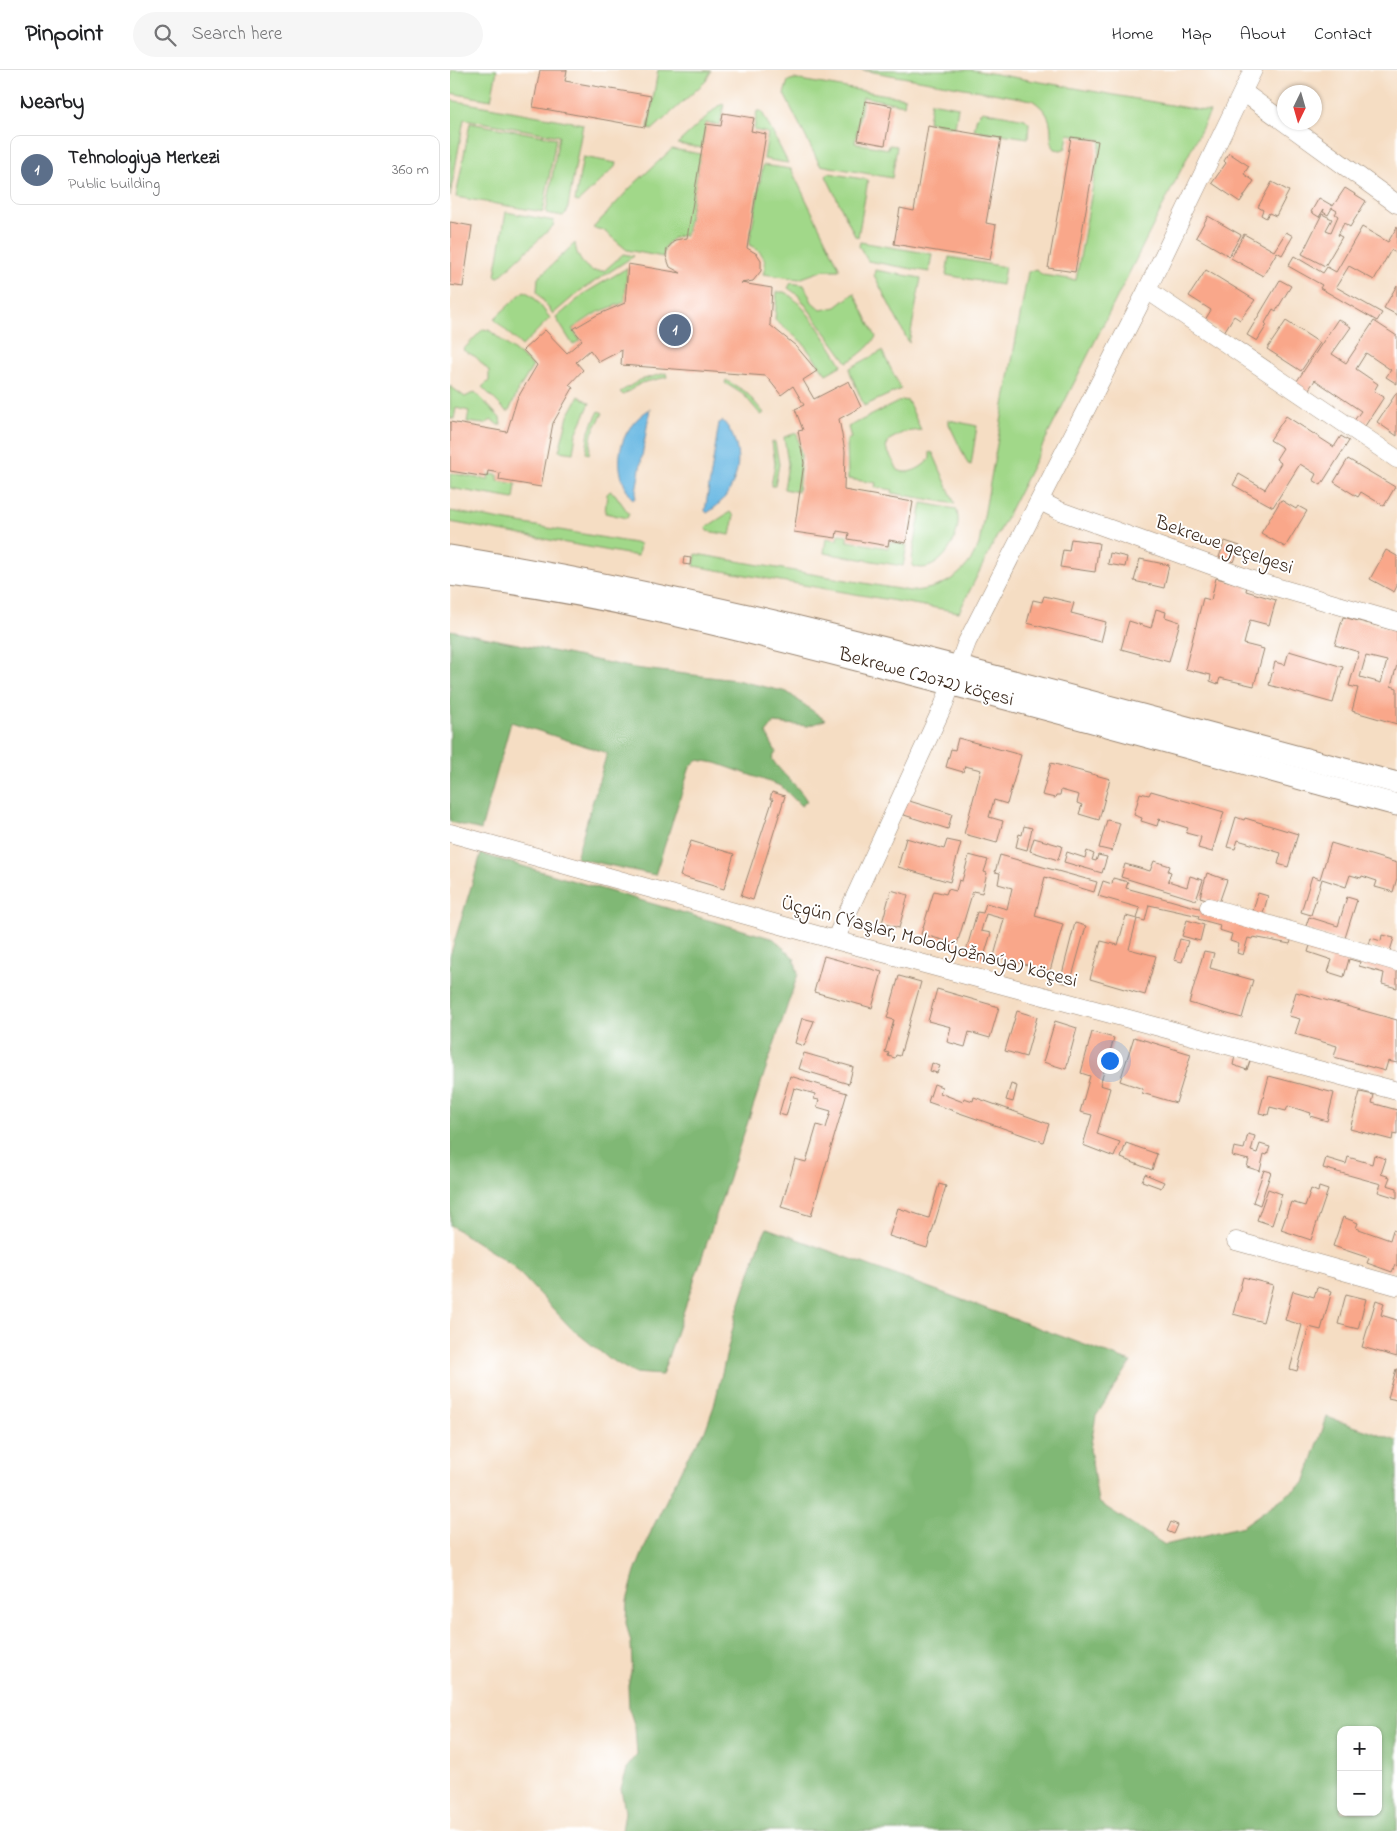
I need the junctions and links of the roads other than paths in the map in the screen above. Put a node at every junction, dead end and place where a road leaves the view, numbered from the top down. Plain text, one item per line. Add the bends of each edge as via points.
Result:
1 (1254, 70) edge
2 (1242, 92) junction
3 (1397, 204) edge
4 (1147, 290) junction
5 (1397, 459) edge
6 (1040, 501) junction
7 (450, 556) edge
8 (450, 575) edge
9 (1397, 622) edge
10 (954, 676) junction
11 (1397, 783) edge
12 (1397, 805) edge
13 (450, 833) edge
14 (1209, 907) dead end
15 (835, 940) junction
16 (1397, 962) edge
17 (1397, 1091) edge
18 (1236, 1240) dead end
19 (1397, 1286) edge

1 - 2 street
2 - 3 street
2 - 4 street
4 - 5 street
4 - 6 street
6 - 9 street, Bekrewe geçelgesi via 1255,582
6 - 10 street via 967,642
7 - 10 main road, Bekrewe (2072) köçesi via 654,593
8 - 10 main road, Bekrewe (2072) köçesi via 614,602
10 - 11 main road, Bekrewe (2072) köçesi
10 - 12 main road, Bekrewe (2072) köçesi
10 - 15 street
13 - 15 street, Üçgün (Ýaşlar, Molodýožnaýa) köçesi
14 - 16 street
15 - 17 street, Üçgün (Ýaşlar, Molodýožnaýa) köçesi
18 - 19 street

